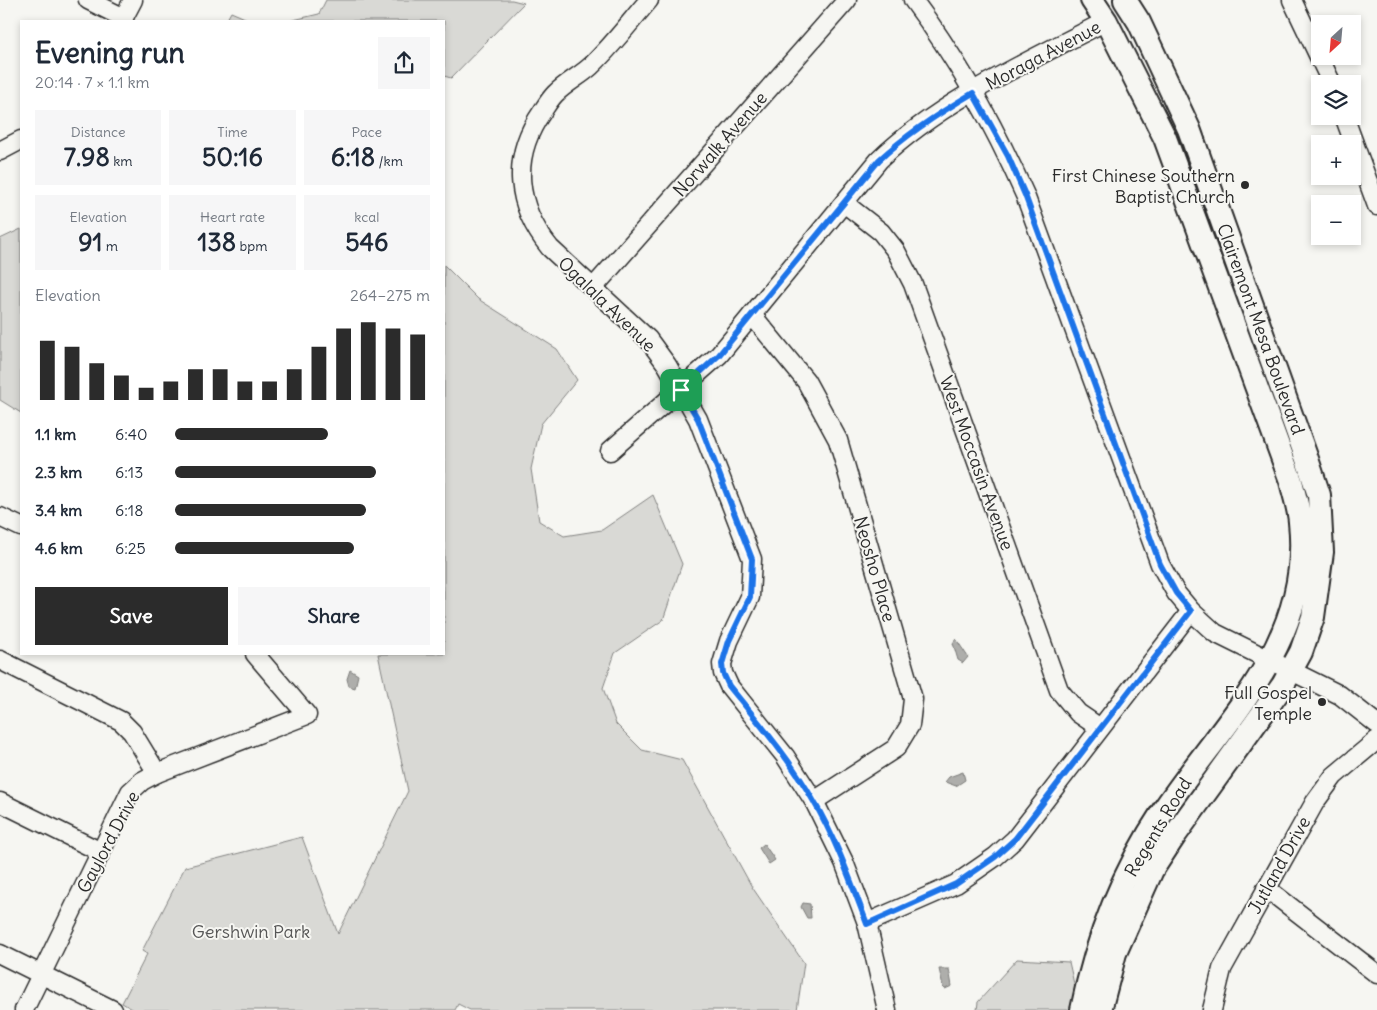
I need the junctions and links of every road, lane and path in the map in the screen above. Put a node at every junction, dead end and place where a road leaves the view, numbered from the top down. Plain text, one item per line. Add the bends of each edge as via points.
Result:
1 (88, 0) edge
2 (133, 0) edge
3 (649, 0) edge
4 (847, 0) edge
5 (914, 0) edge
6 (1092, 0) edge
7 (1292, 0) edge
8 (1131, 2) edge
9 (123, 20) edge
10 (1106, 21) junction
11 (1328, 75) edge
12 (973, 93) junction
13 (1347, 125) edge
14 (20, 141) edge
15 (0, 151) edge
16 (844, 203) junction
17 (1377, 206) edge
18 (593, 288) junction
19 (752, 315) junction
20 (681, 390) junction
21 (610, 450) dead end
22 (0, 517) edge
23 (20, 527) edge
24 (1191, 611) junction
25 (255, 655) edge
26 (0, 660) edge
27 (1270, 661) junction
28 (1292, 671) junction
29 (1377, 724) edge
30 (1100, 728) junction
31 (1377, 740) edge
32 (157, 773) junction
33 (814, 801) junction
34 (0, 802) edge
35 (101, 852) junction
36 (1266, 888) junction
37 (867, 924) junction
38 (0, 954) edge
39 (1377, 974) edge
40 (41, 975) junction
41 (24, 1010) edge
42 (113, 1010) edge
43 (887, 1010) edge
44 (1082, 1010) edge
45 (1100, 1010) edge
46 (1212, 1010) edge

1 - 9 street
2 - 9 street
3 - 18 street, Ogalala Avenue via 591,66 554,94 531,127 522,154 519,178 527,212 538,233
4 - 18 street, Norwalk Avenue
5 - 12 street via 936,30
6 - 10 main road, Clairemont Mesa Boulevard
7 - 11 street
8 - 10 main road, Moraga Avenue
8 - 28 main road, Clairemont Mesa Boulevard via 1189,129 1319,494 1322,552 1313,617
10 - 12 street, Moraga Avenue
10 - 27 main road, Clairemont Mesa Boulevard via 1165,138 1292,481 1300,521 1301,548 1296,594 1287,626
12 - 16 street, Moraga Avenue via 930,118 901,140 879,160
12 - 24 street via 1008,156 1025,195 1160,564 1176,593
13 - 17 street
14 - 15 street
16 - 19 street, Moraga Avenue
16 - 30 street, West Moccasin Avenue via 881,232 896,251 913,284 1059,690 1078,713
18 - 20 street, Ogalala Avenue via 648,339 668,365
19 - 20 street, Moraga Avenue via 719,355
19 - 33 street, Neosho Place via 806,381 838,440 913,699 910,725 896,748
20 - 21 street, Moraga Avenue
20 - 33 street, Ogalala Avenue via 698,419 752,559 750,597 729,641 722,664 723,673 729,686 785,756
22 - 23 street
24 - 27 street via 1214,633
24 - 30 street
25 - 32 street, Gaylord Drive via 307,714
26 - 32 street via 121,721 132,732
27 - 28 street
27 - 44 main road, Regents Road via 1162,812 1130,870 1098,944
28 - 29 street via 1340,695
28 - 45 main road, Regents Road via 1152,870 1114,953
30 - 37 street via 1015,839 995,857 956,884
31 - 36 street, Jutland Drive via 1334,776 1315,802
32 - 35 street, Gaylord Drive via 130,792
33 - 37 street, Ogalala Avenue via 844,862
34 - 35 street
35 - 40 street, Gaylord Drive
36 - 39 street
36 - 46 street, Jutland Drive via 1222,969
37 - 43 street, Ogalala Avenue
38 - 40 street
40 - 41 street, Gaylord Drive
40 - 42 street

